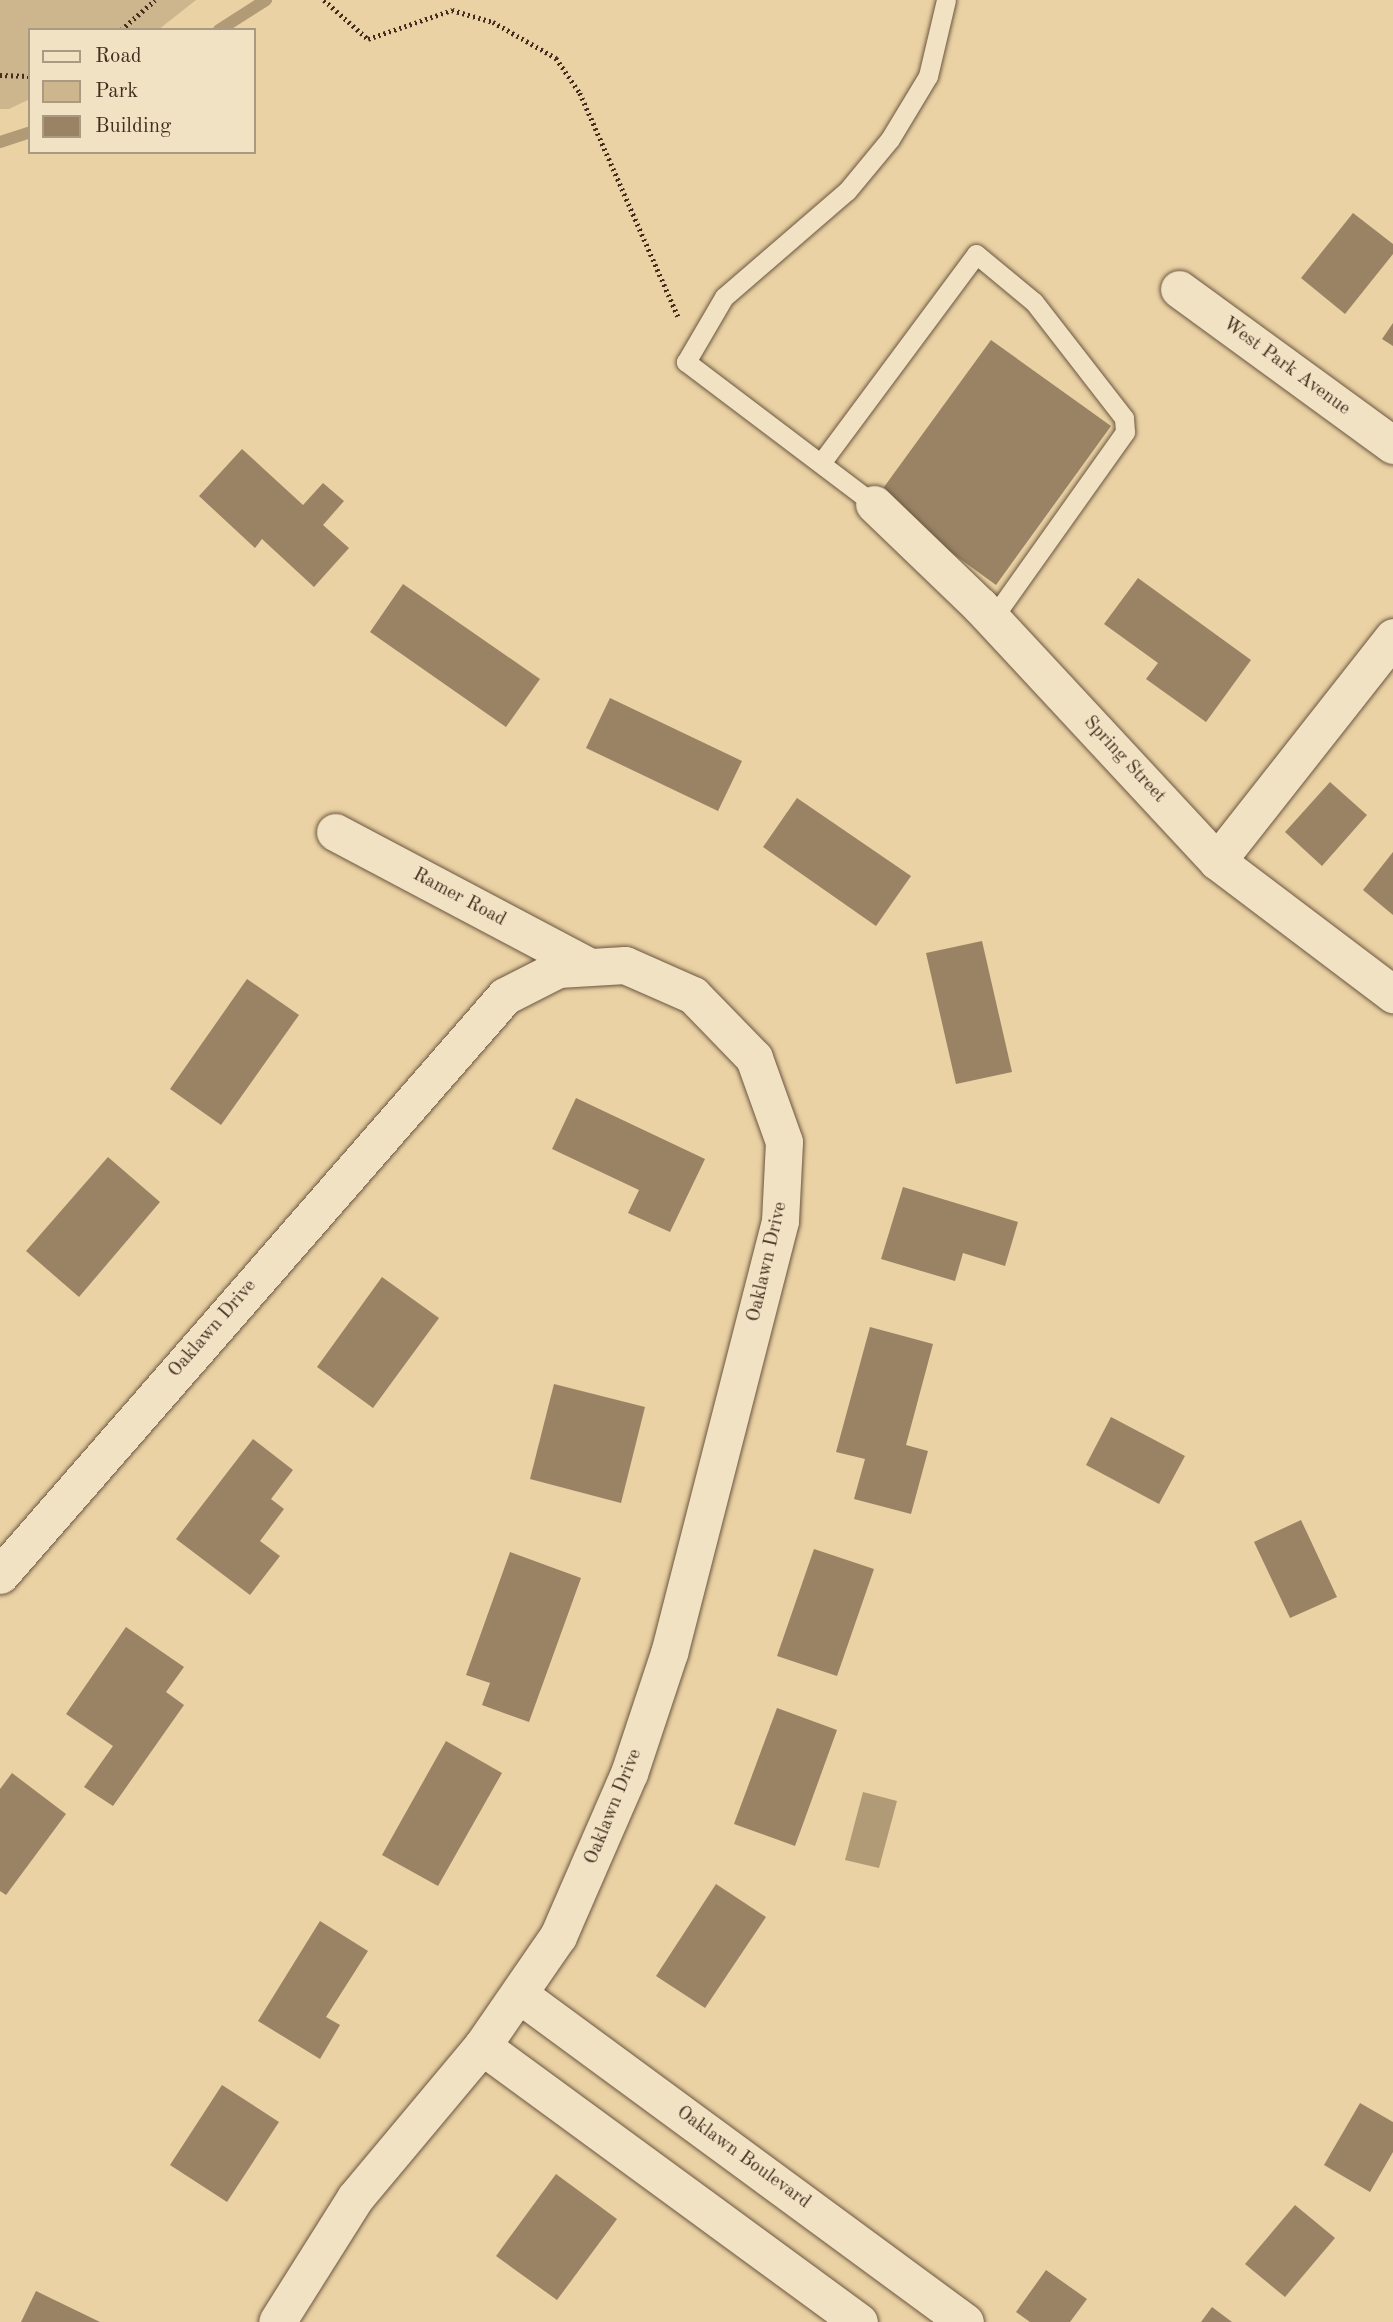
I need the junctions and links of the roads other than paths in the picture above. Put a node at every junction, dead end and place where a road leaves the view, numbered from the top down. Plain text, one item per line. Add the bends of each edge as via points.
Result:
1 (946, 0) edge
2 (1179, 289) dead end
3 (1393, 445) edge
4 (821, 463) junction
5 (874, 504) joint
6 (992, 619) junction
7 (1393, 637) edge
8 (335, 832) dead end
9 (1217, 861) junction
10 (584, 964) junction
11 (1393, 994) edge
12 (0, 1575) edge
13 (520, 1995) junction
14 (482, 2046) junction
15 (277, 2322) edge
16 (859, 2322) edge
17 (965, 2322) edge

1 - 4 lane via 928,76 890,139 847,191 724,297 687,362
2 - 3 street, West Park Avenue
4 - 5 lane
4 - 6 lane via 976,254 1034,302 1124,418 1125,432
5 - 6 street, Spring Street
6 - 9 street, Spring Street
7 - 9 street
8 - 10 street, Ramer Road
9 - 11 street, Spring Street
10 - 12 street, Oaklawn Drive via 537,976 505,996
10 - 13 street, Oaklawn Drive via 625,965 662,976 726,1023 773,1099 786,1186 669,1653 580,1891
13 - 14 street, Oaklawn Drive
13 - 17 street, Oaklawn Boulevard
14 - 15 street, Oaklawn Drive via 355,2198
14 - 16 street

